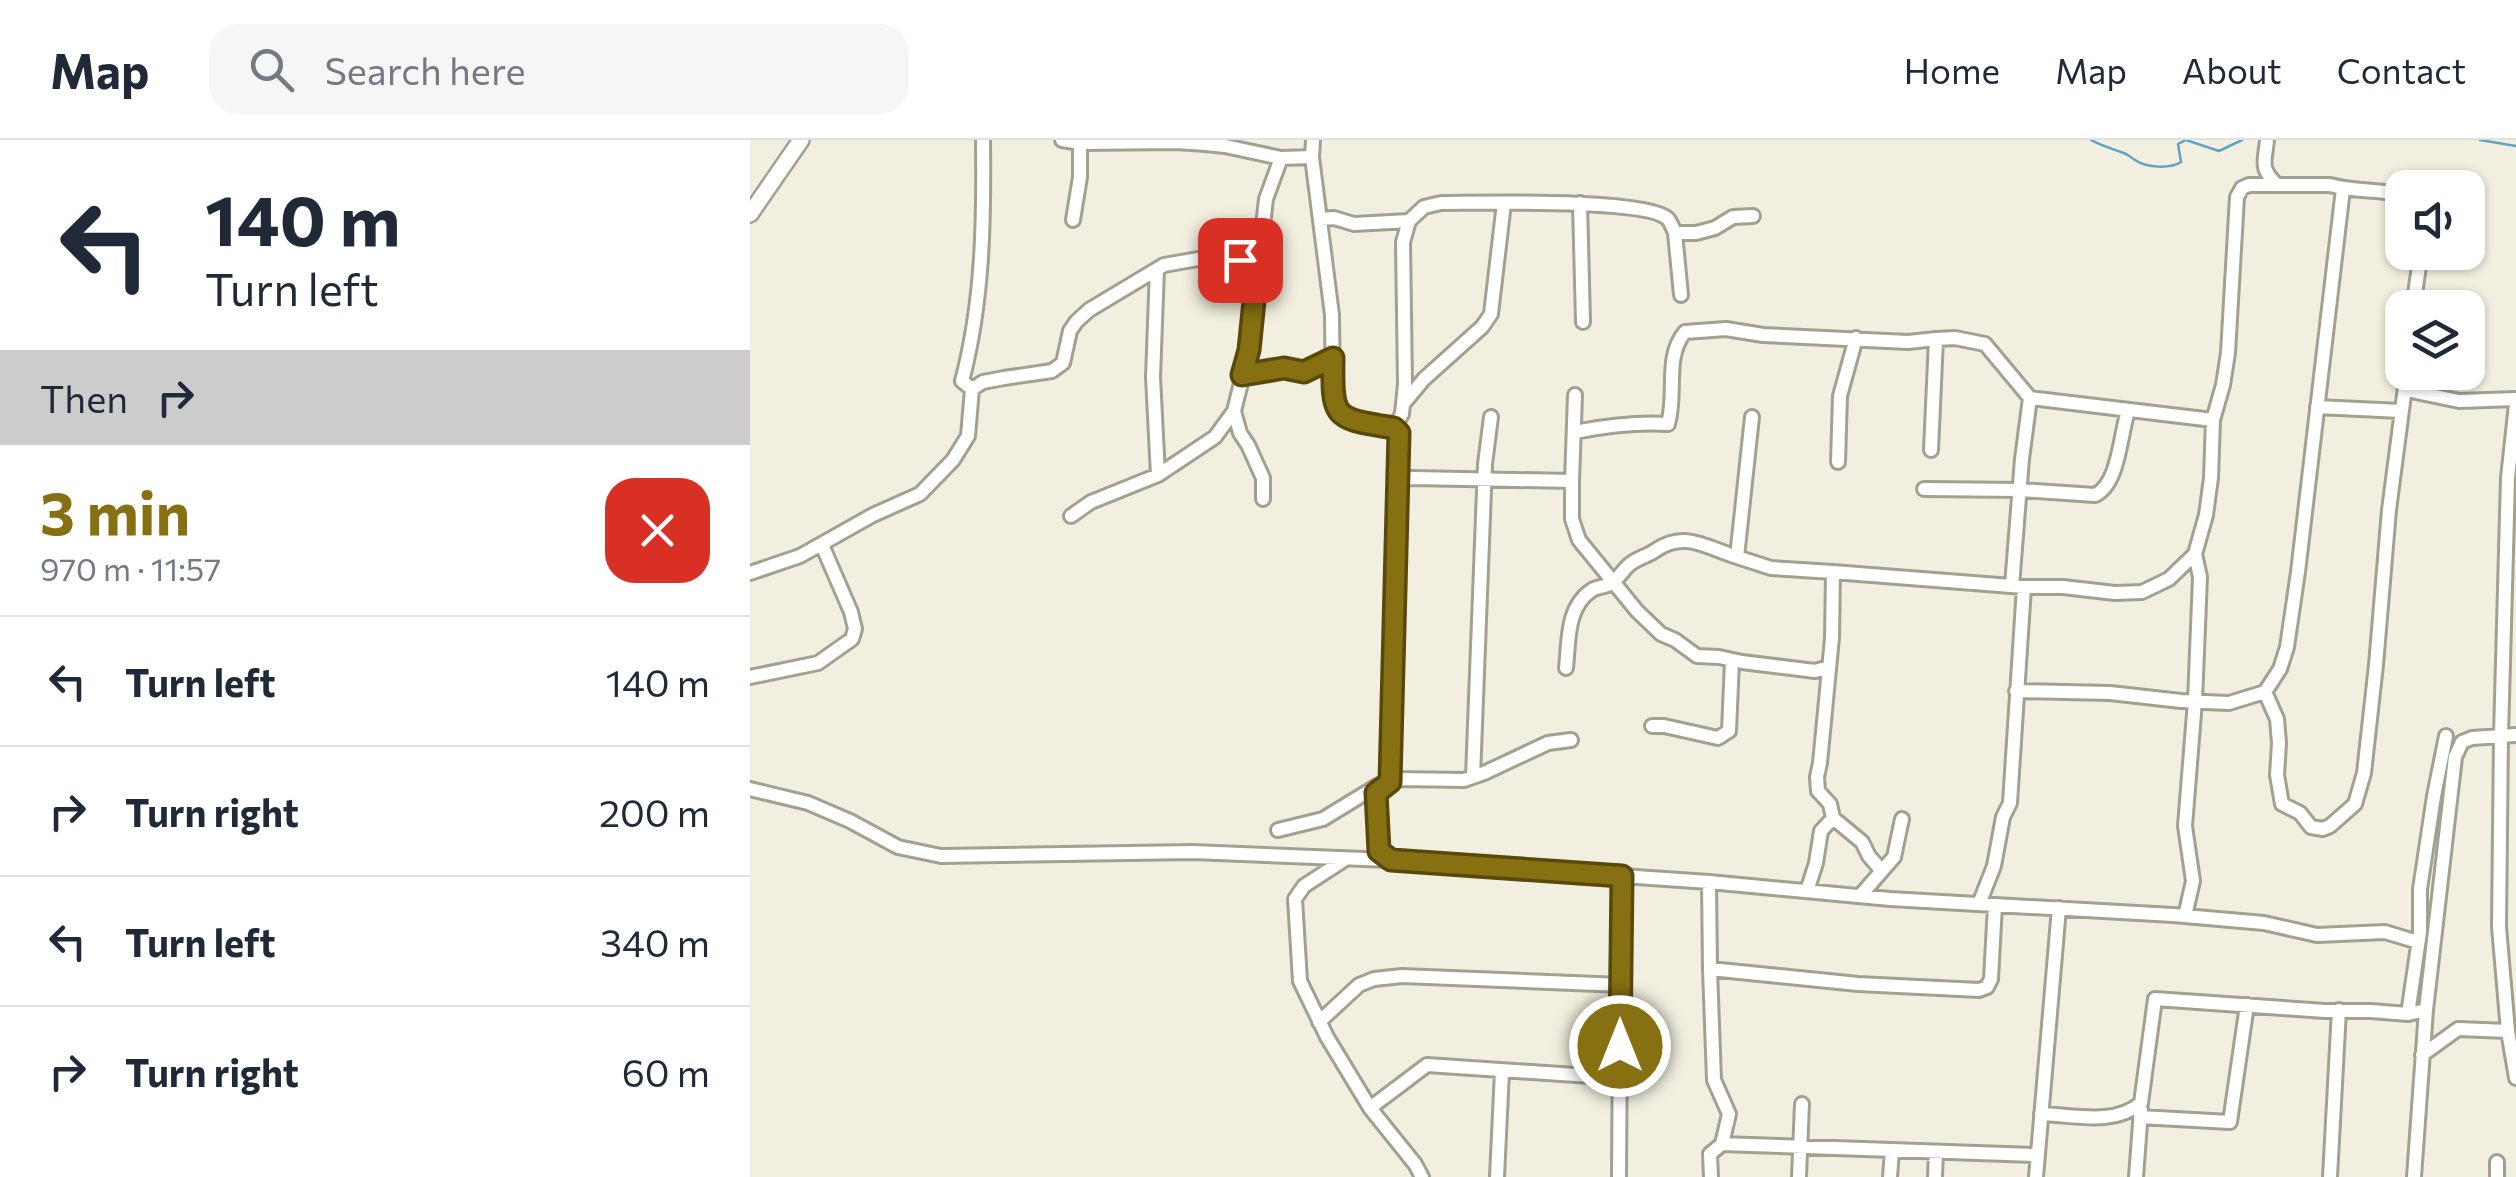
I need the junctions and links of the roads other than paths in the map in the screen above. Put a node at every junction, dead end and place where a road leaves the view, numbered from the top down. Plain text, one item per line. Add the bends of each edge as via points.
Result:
1 (802, 140) edge
2 (983, 140) edge
3 (1062, 140) edge
4 (1313, 140) edge
5 (2267, 140) edge
6 (1080, 143) junction
7 (1312, 157) junction
8 (1282, 158) junction
9 (2277, 185) junction
10 (2343, 188) junction
11 (2385, 192) edge
12 (1504, 203) junction
13 (1580, 203) junction
14 (750, 214) edge
15 (1753, 216) dead end
16 (1320, 219) junction
17 (1073, 220) dead end
18 (1409, 221) junction
19 (1675, 233) junction
20 (1258, 262) junction
21 (1156, 270) junction
22 (1681, 295) dead end
23 (1582, 322) dead end
24 (1856, 338) junction
25 (1936, 338) junction
26 (1333, 358) junction
27 (1242, 375) junction
28 (972, 389) junction
29 (2406, 390) joint
30 (1575, 395) dead end
31 (2030, 398) junction
32 (2516, 402) edge
33 (1402, 405) junction
34 (2317, 407) junction
35 (1234, 411) junction
36 (2128, 411) junction
37 (2402, 411) junction
38 (1491, 417) dead end
39 (1752, 417) dead end
40 (2213, 420) junction
41 (1394, 428) junction
42 (1574, 432) junction
43 (1931, 450) dead end
44 (1838, 462) dead end
45 (1158, 475) junction
46 (1485, 479) junction
47 (1397, 481) junction
48 (1572, 481) junction
49 (1924, 489) dead end
50 (2021, 490) junction
51 (1263, 499) dead end
52 (1071, 516) dead end
53 (822, 546) junction
54 (2195, 554) junction
55 (1737, 556) junction
56 (1833, 572) junction
57 (750, 573) edge
58 (1613, 583) junction
59 (2018, 587) junction
60 (1732, 661) junction
61 (1829, 667) junction
62 (1566, 668) dead end
63 (750, 677) edge
64 (2016, 691) junction
65 (2266, 692) junction
66 (2196, 701) junction
67 (1652, 726) dead end
68 (2501, 735) junction
69 (2516, 735) edge
70 (2446, 736) dead end
71 (1571, 740) dead end
72 (1473, 778) junction
73 (1390, 782) junction
74 (750, 789) edge
75 (1833, 818) junction
76 (1902, 820) dead end
77 (1278, 830) dead end
78 (1346, 858) junction
79 (1391, 860) junction
80 (1881, 870) junction
81 (1622, 876) junction
82 (1709, 882) junction
83 (1807, 891) junction
84 (1860, 896) junction
85 (1979, 904) junction
86 (1995, 905) junction
87 (2058, 908) junction
88 (2185, 916) junction
89 (2418, 942) junction
90 (1710, 969) junction
91 (1620, 985) junction
92 (2247, 1004) junction
93 (2339, 1010) junction
94 (2426, 1010) junction
95 (2408, 1014) junction
96 (1320, 1022) junction
97 (2508, 1031) junction
98 (2422, 1055) junction
99 (1502, 1070) junction
100 (1620, 1078) junction
101 (2516, 1078) edge
102 (1802, 1104) dead end
103 (1370, 1108) junction
104 (2141, 1110) junction
105 (2041, 1114) junction
106 (1722, 1144) junction
107 (1800, 1148) junction
108 (1892, 1151) junction
109 (1936, 1152) junction
110 (2038, 1156) junction
111 (1422, 1177) edge
112 (1498, 1177) edge
113 (1619, 1177) edge
114 (1710, 1177) edge
115 (1799, 1177) edge
116 (1890, 1177) edge
117 (1935, 1177) edge
118 (2036, 1177) edge
119 (2136, 1177) edge
120 (2330, 1177) edge
121 (2414, 1177) edge

1 - 14 main road
2 - 28 street via 978,298 962,381
3 - 6 street
4 - 7 street
5 - 9 street via 2263,165
6 - 8 street via 1187,143
6 - 17 street
7 - 8 street
7 - 16 street
8 - 20 street via 1266,199
9 - 10 street
9 - 40 street via 2249,185 2237,196 2228,354
10 - 11 street
10 - 34 street
12 - 13 street
12 - 18 street via 1442,203 1424,207
12 - 33 street via 1490,314
13 - 19 street via 1649,211 1667,218
13 - 23 street
15 - 19 street
16 - 18 street
16 - 26 street
18 - 33 street via 1403,242
19 - 22 street
20 - 21 street via 1198,259
20 - 27 street
21 - 28 street via 1076,322 1062,363 1052,371
21 - 45 street
24 - 25 street
24 - 42 street via 1685,332 1674,353 1668,424
24 - 44 street via 1840,396
25 - 31 street via 1985,344
25 - 43 street
26 - 27 street via 1304,372
26 - 41 street via 1336,410
27 - 35 street
28 - 53 street via 968,436 928,487
29 - 32 street via 2458,402
29 - 37 street
30 - 42 street
31 - 36 street
31 - 50 street
32 - 68 street
33 - 41 street
34 - 37 street
34 - 65 street via 2287,647
35 - 45 street via 1215,437
35 - 51 street via 1262,478
36 - 40 street
36 - 50 street via 2104,490
37 - 65 street via 2364,773 2355,804 2330,826 2310,827 2282,804 2277,720
38 - 46 street
39 - 55 street
40 - 54 street via 2212,478
41 - 47 street
42 - 48 street
45 - 52 street
46 - 47 street
46 - 48 street
46 - 72 street
47 - 73 street
48 - 58 street via 1579,540
49 - 50 street
50 - 59 street
53 - 57 street
53 - 63 street via 850,612 852,640 818,663
54 - 59 street via 2170,579 2142,592
54 - 66 street
55 - 56 street via 1771,568
55 - 58 street via 1678,540 1630,564
56 - 59 street
56 - 61 street
58 - 60 street via 1661,634 1697,656
58 - 62 street via 1595,587 1576,604
59 - 64 street
60 - 61 street
60 - 67 street via 1729,732 1718,738
61 - 75 street via 1817,777
64 - 66 street
64 - 85 street via 2010,803
65 - 66 street via 2229,703
66 - 88 street via 2185,826 2192,881
68 - 69 street
68 - 94 street via 2462,742 2454,757
68 - 97 street via 2499,927
70 - 89 street via 2420,889
71 - 72 street via 1548,742
72 - 73 street
73 - 77 street via 1323,818
73 - 79 street via 1376,793 1379,851
74 - 78 street via 808,803 898,847 941,856 1192,852
75 - 80 street via 1862,842
75 - 83 street via 1821,831
76 - 80 street via 1894,857
78 - 79 street
78 - 96 street via 1304,886 1295,900 1300,981
79 - 81 street
80 - 84 street
81 - 82 street
81 - 91 street
82 - 83 street
82 - 90 street
83 - 84 street
84 - 85 street
85 - 86 street
86 - 87 street
86 - 90 street via 1991,979 1979,990
87 - 88 street
87 - 105 street
88 - 89 street via 2316,935 2385,932
89 - 95 street
90 - 106 street via 1714,1080 1730,1114
91 - 96 street via 1374,979
91 - 100 street
92 - 93 street
92 - 104 street via 2154,999
92 - 104 street via 2230,1122
93 - 95 street
93 - 120 street
94 - 95 street
94 - 98 street
96 - 103 street
97 - 98 street via 2458,1029
97 - 101 street
98 - 121 street
99 - 100 street
99 - 103 street via 1428,1066
99 - 112 street
100 - 113 street
102 - 107 street
103 - 111 street
104 - 105 street via 2094,1118
104 - 119 street
105 - 110 street
106 - 107 street
106 - 114 street via 1710,1154
107 - 108 street
107 - 115 street
108 - 109 street
108 - 116 street
109 - 110 street
109 - 117 street
110 - 118 street

